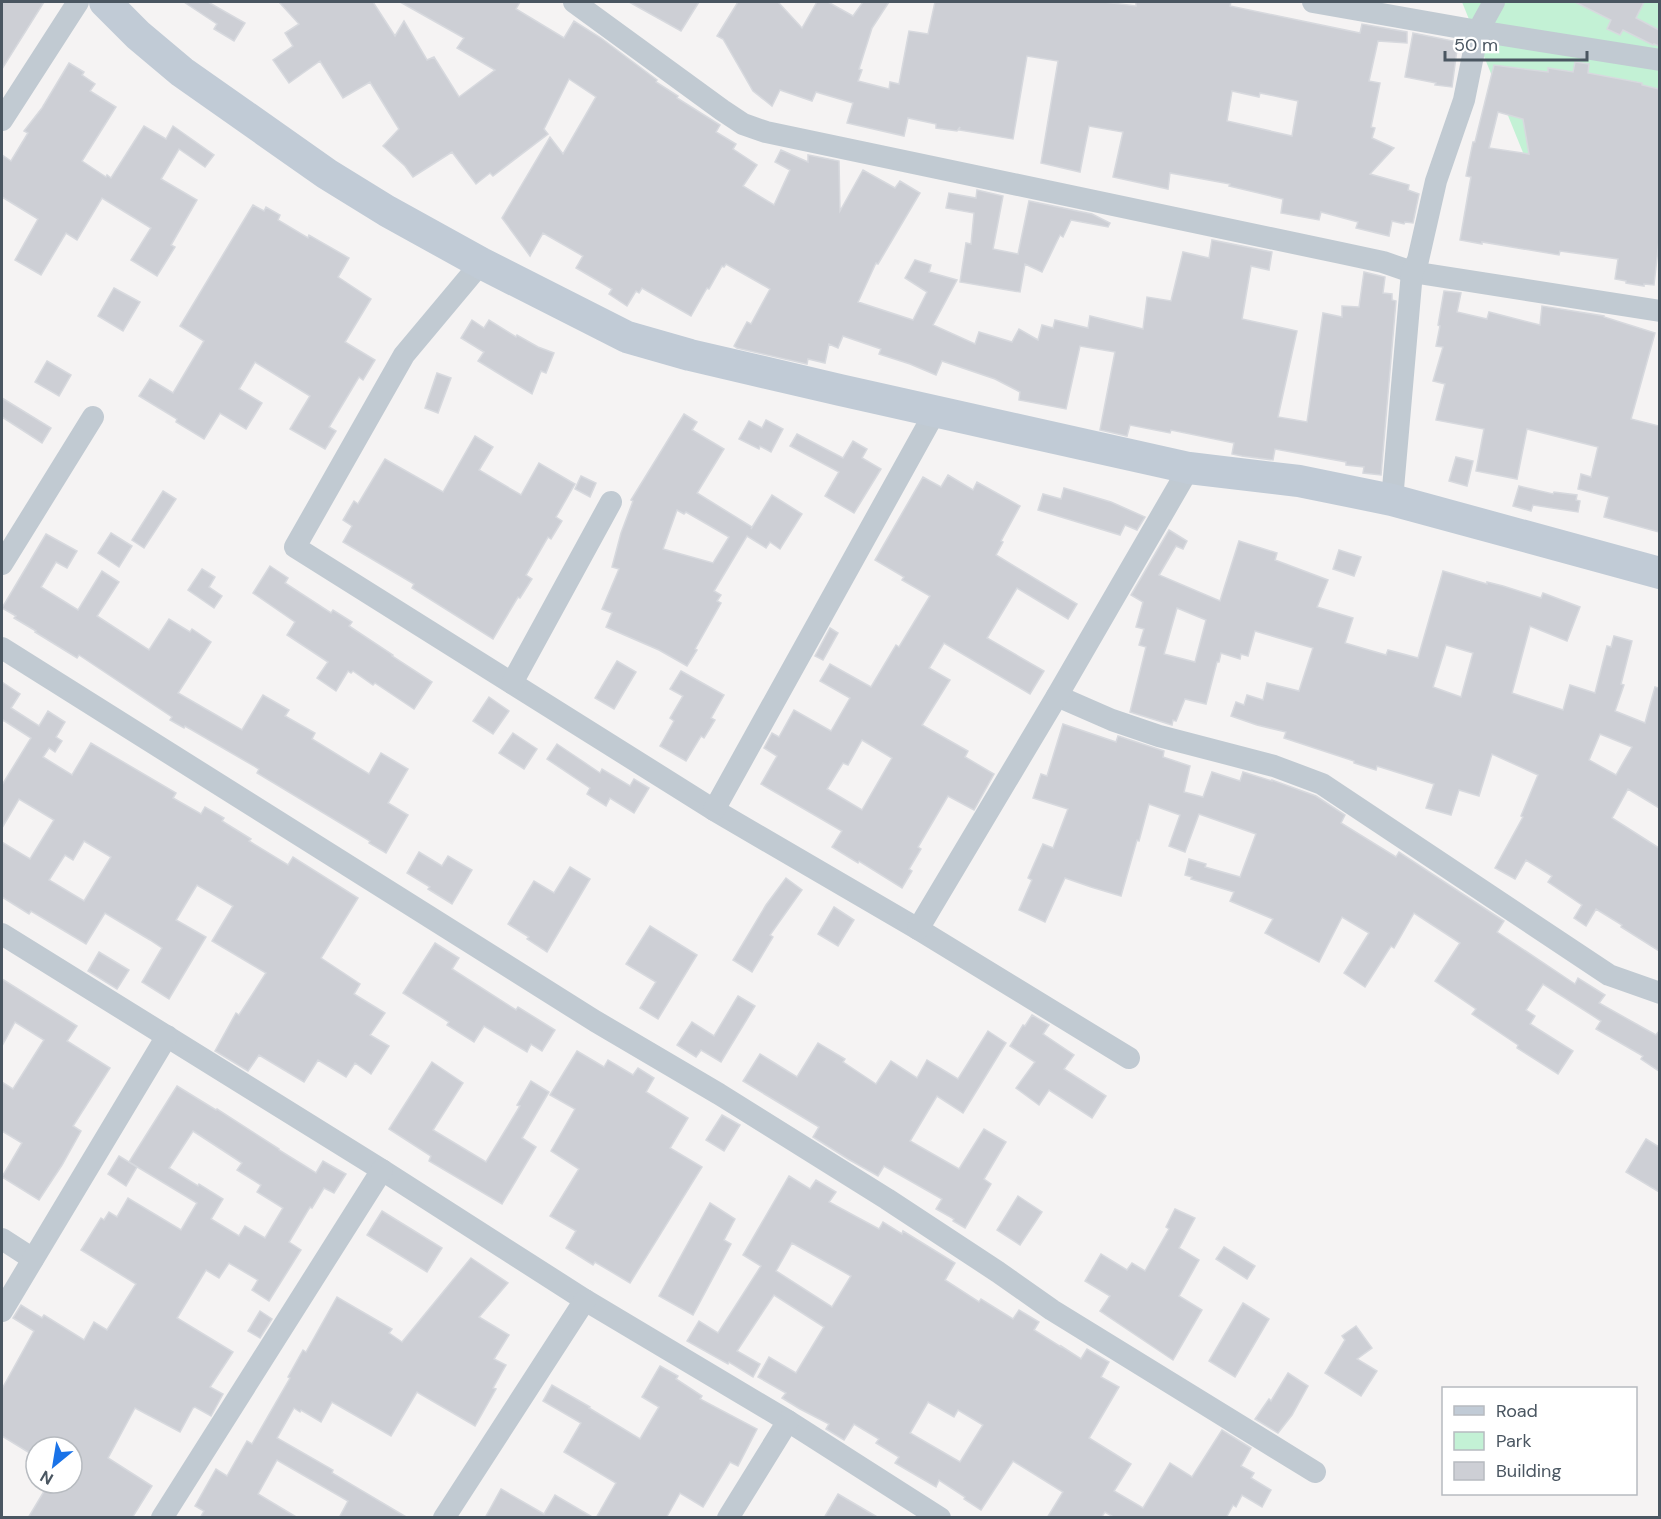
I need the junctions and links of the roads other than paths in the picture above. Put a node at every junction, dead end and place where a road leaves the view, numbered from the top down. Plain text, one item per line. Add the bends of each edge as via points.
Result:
1 (78, 2) edge
2 (105, 2) edge
3 (574, 2) edge
4 (1313, 2) edge
5 (1494, 2) edge
6 (1478, 31) junction
7 (1659, 60) edge
8 (2, 120) edge
9 (482, 263) junction
10 (1412, 272) junction
11 (1659, 311) edge
12 (935, 412) junction
13 (93, 417) dead end
14 (1189, 468) junction
15 (1392, 500) junction
16 (611, 502) dead end
17 (2, 564) edge
18 (1659, 573) edge
19 (2, 648) edge
20 (512, 683) junction
21 (1057, 696) junction
22 (714, 810) junction
23 (918, 929) junction
24 (2, 934) edge
25 (1659, 993) edge
26 (167, 1036) junction
27 (1129, 1058) dead end
28 (382, 1170) junction
29 (2, 1239) edge
30 (33, 1259) junction
31 (585, 1300) junction
32 (2, 1311) edge
33 (788, 1421) junction
34 (1315, 1472) dead end
35 (162, 1518) edge
36 (444, 1518) edge
37 (728, 1518) edge
38 (940, 1518) edge

1 - 8 street
2 - 9 street via 182,72 327,174 387,212
3 - 10 street via 722,110 743,124 766,132 1383,262
4 - 6 street
5 - 6 street
6 - 7 street
6 - 10 street via 1464,100 1436,181
9 - 12 street via 627,337
9 - 20 street via 404,355 295,547
10 - 11 street
10 - 15 street
12 - 14 street
12 - 22 street
13 - 17 street
14 - 15 street via 1299,481
14 - 21 street
15 - 18 street
16 - 20 street
19 - 34 street via 595,1021 887,1199 1062,1316
20 - 22 street
21 - 23 street
21 - 25 street via 1159,736 1274,766 1322,784 1609,975
22 - 23 street
23 - 27 street
24 - 26 street
26 - 28 street
26 - 30 street
28 - 31 street
28 - 35 street
29 - 30 street
30 - 32 street
31 - 33 street
31 - 36 street
33 - 37 street
33 - 38 street

